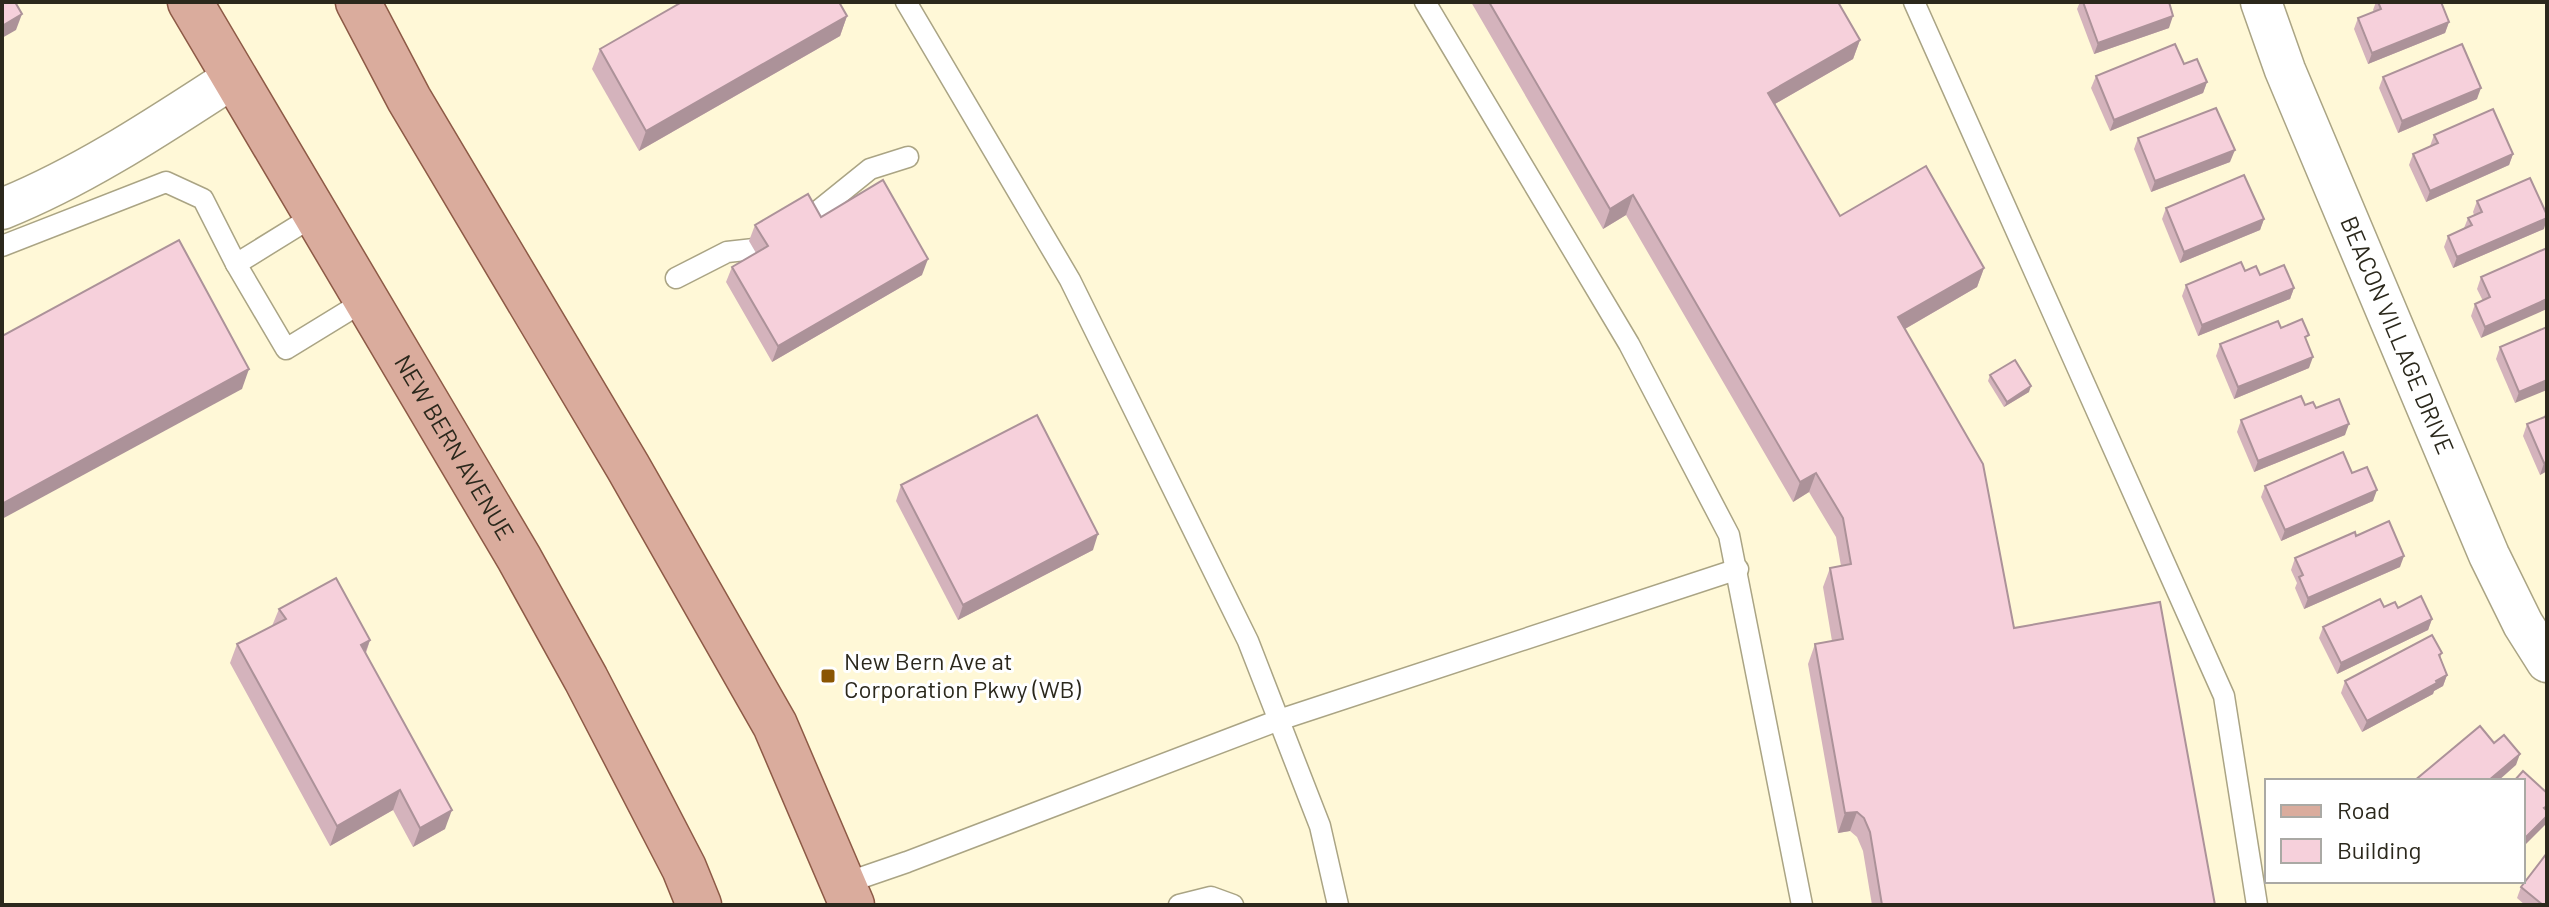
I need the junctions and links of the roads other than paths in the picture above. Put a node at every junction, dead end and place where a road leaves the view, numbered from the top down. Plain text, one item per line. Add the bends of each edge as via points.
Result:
1 (190, 2) edge
2 (906, 2) edge
3 (1425, 2) edge
4 (1914, 2) edge
5 (2261, 2) edge
6 (362, 3) edge
7 (234, 77) junction
8 (908, 157) dead end
9 (2, 209) edge
10 (317, 214) junction
11 (808, 219) edge
12 (2, 246) edge
13 (754, 249) edge
14 (236, 264) junction
15 (676, 278) dead end
16 (366, 300) junction
17 (1738, 569) junction
18 (2547, 662) edge
19 (1279, 720) junction
20 (847, 894) edge
21 (699, 905) edge
22 (1179, 905) edge
23 (1233, 905) edge
24 (1338, 905) edge
25 (1802, 905) edge
26 (2257, 905) edge

1 - 7 main road, NEW BERN AVENUE
2 - 19 lane via 1070,280 1248,641
3 - 17 lane via 1629,344 1729,535
4 - 26 lane via 2224,696
5 - 18 street, BEACON VILLAGE DRIVE via 2489,555
6 - 20 main road via 409,99 775,725
7 - 9 street via 45,192
7 - 10 main road, NEW BERN AVENUE
8 - 11 lane via 870,169
10 - 14 lane
10 - 16 main road, NEW BERN AVENUE
12 - 14 lane via 166,182 203,199
13 - 15 lane via 727,252
14 - 16 lane via 286,349
16 - 21 main road, NEW BERN AVENUE via 586,679
17 - 19 lane
17 - 25 lane
19 - 20 lane via 907,862
19 - 24 lane via 1320,826
22 - 23 lane via 1211,897

